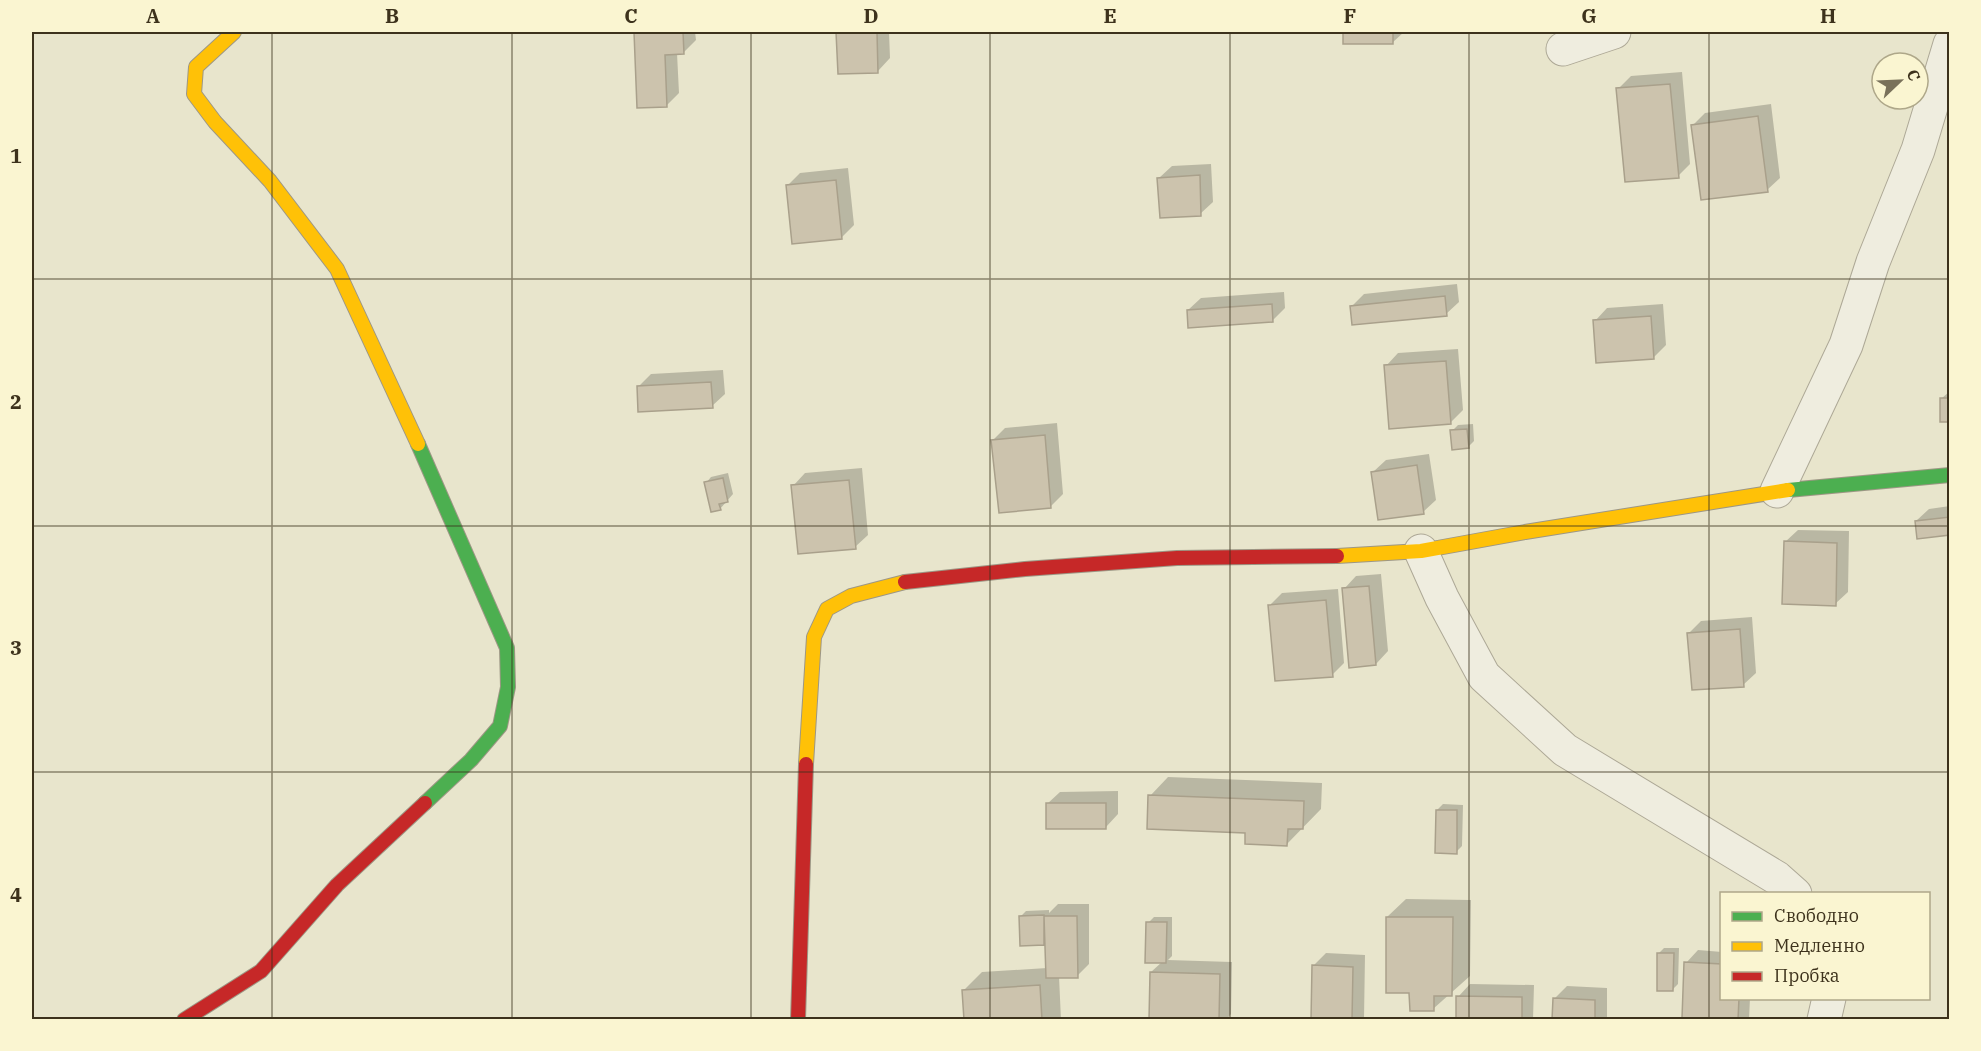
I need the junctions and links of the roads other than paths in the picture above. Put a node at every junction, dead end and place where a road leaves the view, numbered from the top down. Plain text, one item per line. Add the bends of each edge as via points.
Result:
1 (234, 32) edge
2 (1614, 32) edge
3 (1950, 44) edge
4 (1563, 49) dead end
5 (1950, 475) edge
6 (1777, 491) junction
7 (1421, 551) junction
8 (1793, 892) edge
9 (1829, 1000) edge
10 (184, 1020) edge
11 (798, 1020) edge
12 (1824, 1020) edge

1 - 10 street via 196,67 194,94 270,181 337,269 507,648 508,687 500,726 471,760 337,885 261,971
2 - 4 street
3 - 6 street via 1918,150 1873,262 1846,345
5 - 6 street
6 - 7 street
7 - 8 street via 1484,676 1564,750 1777,878
7 - 11 street via 1329,557 1177,558 1025,569 906,582 851,596 827,609 814,637 811,672
9 - 12 street

